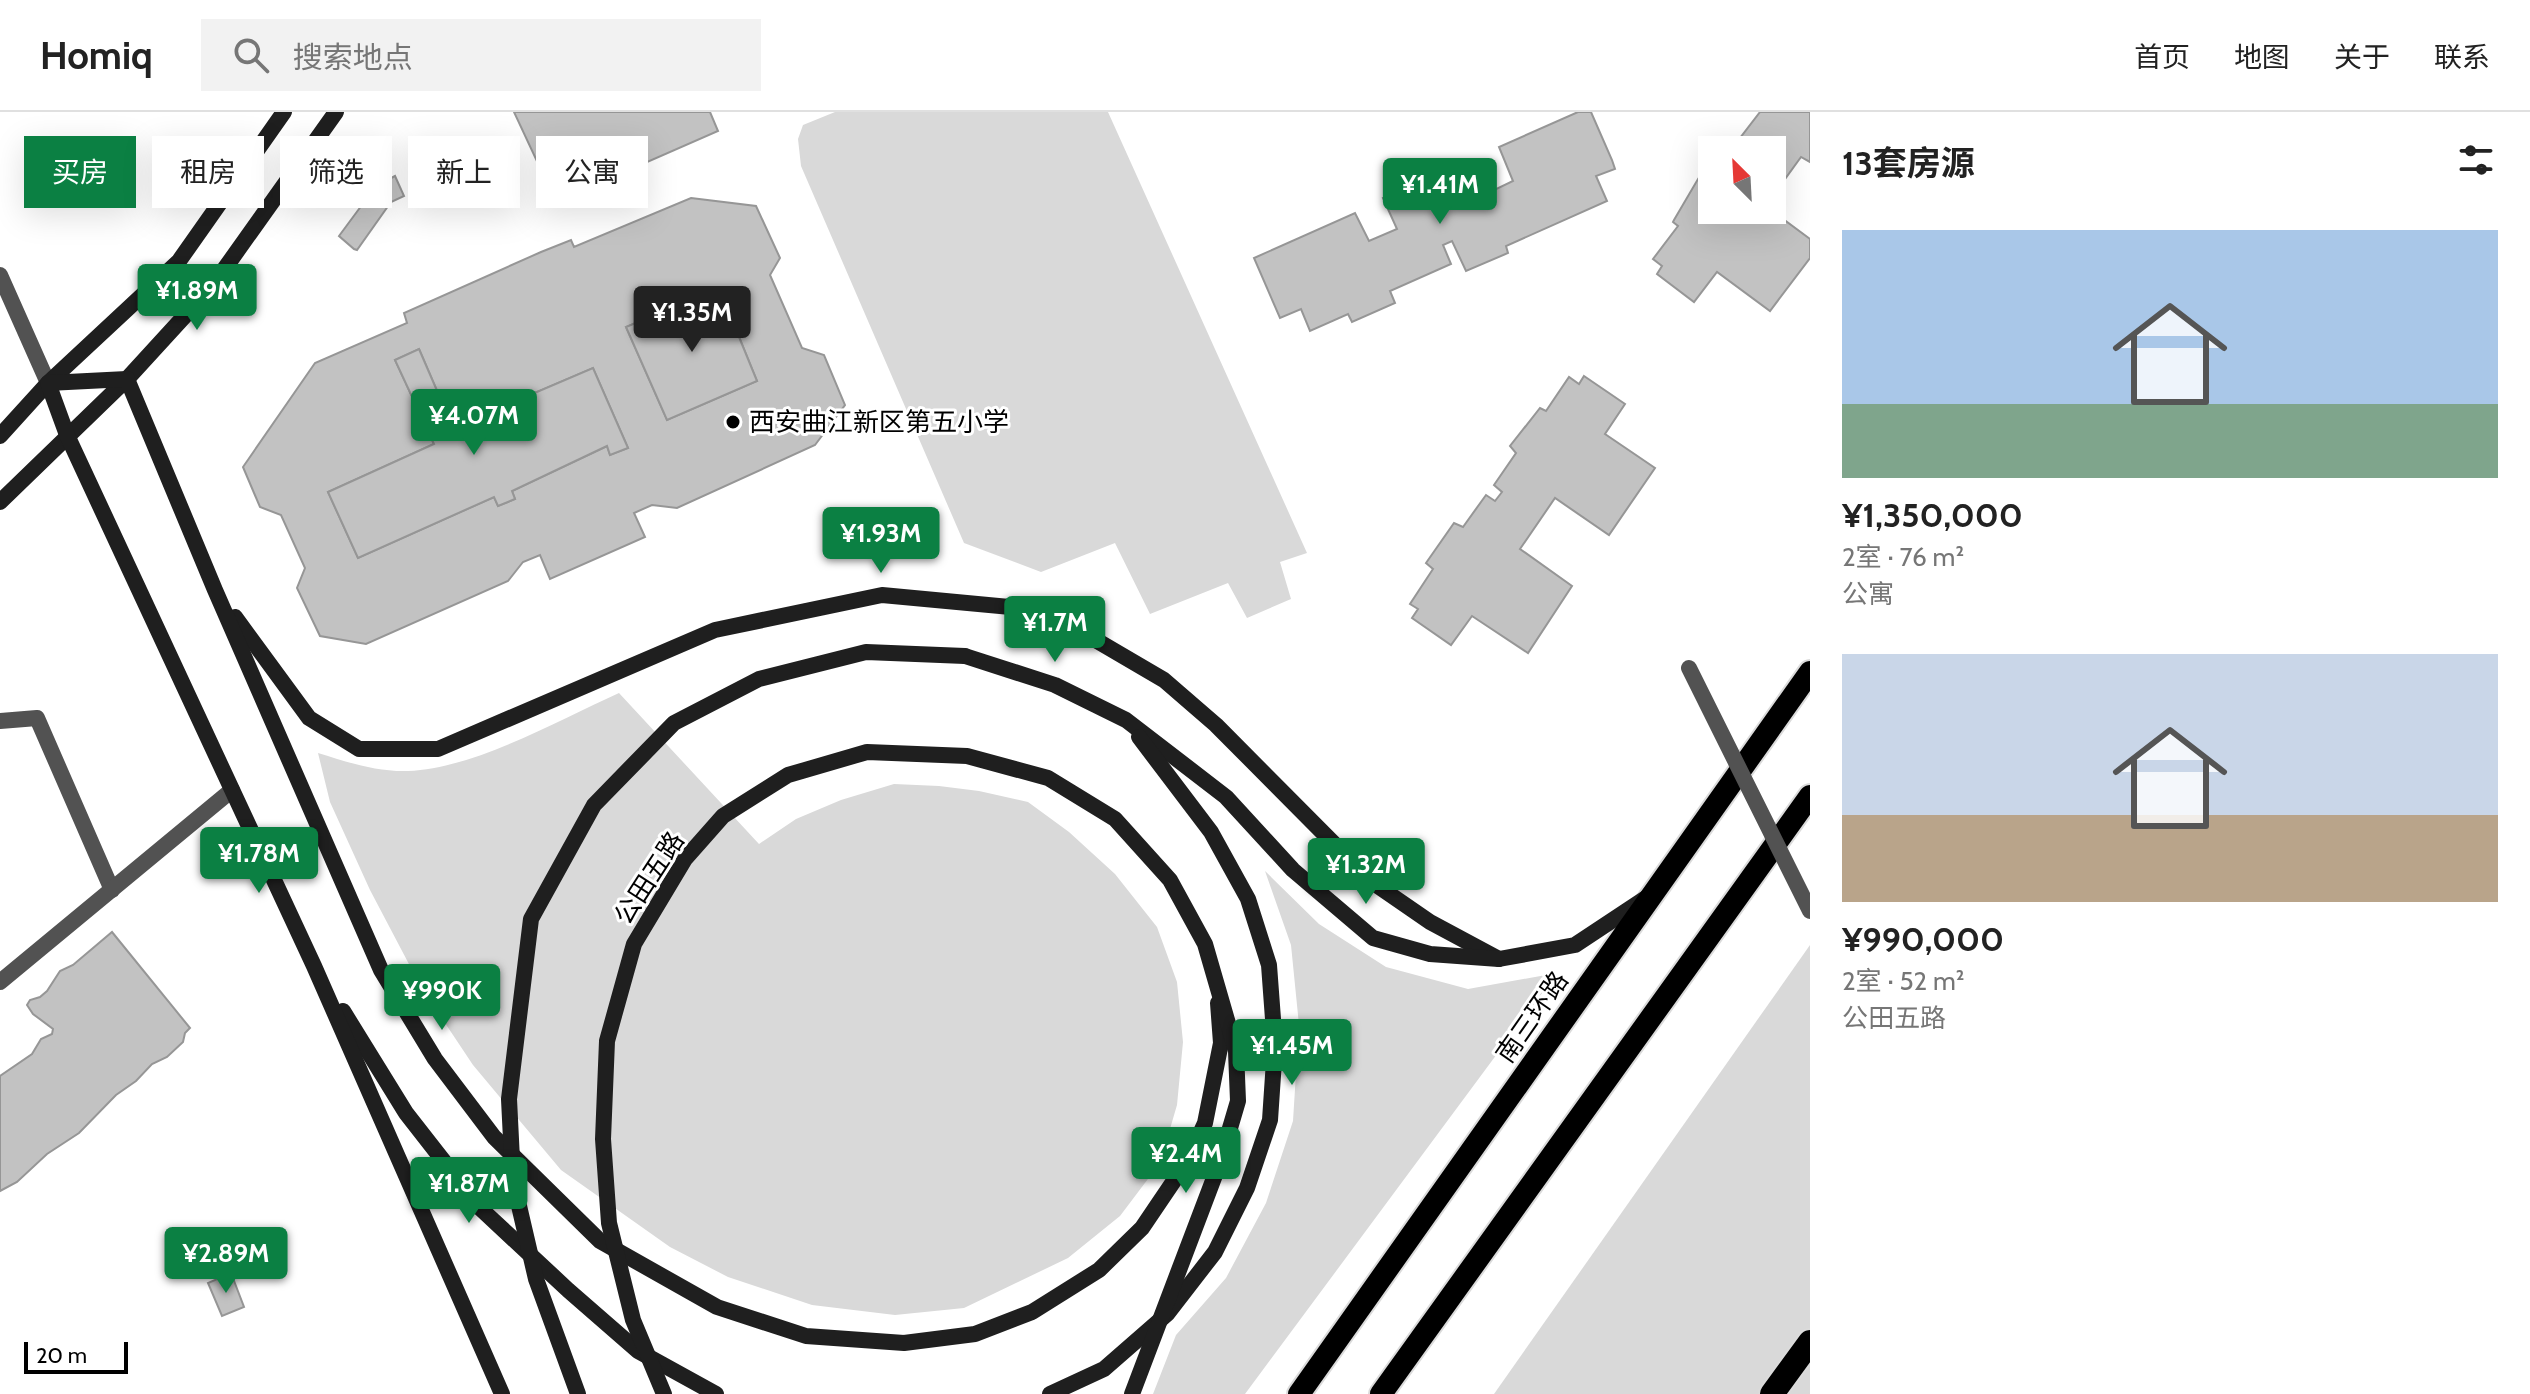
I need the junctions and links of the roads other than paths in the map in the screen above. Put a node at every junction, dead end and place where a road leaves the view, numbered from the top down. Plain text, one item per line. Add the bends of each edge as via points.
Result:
1 (284, 112) edge
2 (336, 112) edge
3 (0, 275) edge
4 (127, 379) junction
5 (48, 383) junction
6 (67, 435) junction
7 (0, 436) edge
8 (0, 502) edge
9 (215, 590) junction
10 (1689, 668) dead end
11 (1810, 672) edge
12 (1126, 720) junction
13 (0, 721) edge
14 (232, 790) junction
15 (1810, 796) edge
16 (112, 890) junction
17 (1657, 891) junction
18 (1810, 911) edge
19 (1499, 959) junction
20 (314, 966) junction
21 (0, 982) edge
22 (1217, 991) junction
23 (1810, 1342) edge
24 (502, 1394) edge
25 (578, 1394) edge
26 (664, 1394) edge
27 (716, 1394) edge
28 (1050, 1394) edge
29 (1132, 1394) edge
30 (1299, 1394) edge
31 (1381, 1394) edge
32 (1772, 1394) edge

1 - 5 main road via 179,261
2 - 4 main road via 213,285
3 - 5 street
4 - 5 main road
4 - 6 main road
4 - 9 main road
5 - 6 main road
5 - 7 main road
6 - 8 main road
6 - 14 main road
9 - 19 main road via 309,718 359,749 438,749 715,630 882,595 1020,608 1094,639 1164,680 1372,882 1430,922
9 - 22 main road, bridge via 381,970 435,1059 494,1137 600,1241 717,1307 806,1336 904,1343 975,1334 1032,1312 1099,1270 1142,1228 1188,1160 1205,1123 1221,1043
10 - 18 street, bridge
11 - 17 highway, 南三环路
12 - 19 main road via 1226,797 1293,870 1373,938 1430,954
12 - 25 main road, bridge via 1055,685 965,656 866,652 759,679 674,723 594,805 531,919 509,1099 513,1180 536,1279
12 - 28 main road via 1211,832 1248,899 1269,965 1275,1046 1270,1120 1247,1188 1215,1252 1167,1314 1104,1369
13 - 16 street via 37,718
14 - 16 street
14 - 20 main road
15 - 31 highway
16 - 21 street
17 - 19 main road via 1575,945
17 - 30 highway, 南三环路
20 - 24 main road
20 - 27 main road via 406,1113 481,1209 638,1351
22 - 26 main road, 公田五路, bridge via 1205,944 1170,880 1115,819 1048,778 967,756 867,752 788,775 723,816 685,859 634,944 607,1041 603,1139 609,1223 633,1320
22 - 29 main road, bridge via 1236,1051 1238,1101
23 - 32 highway

